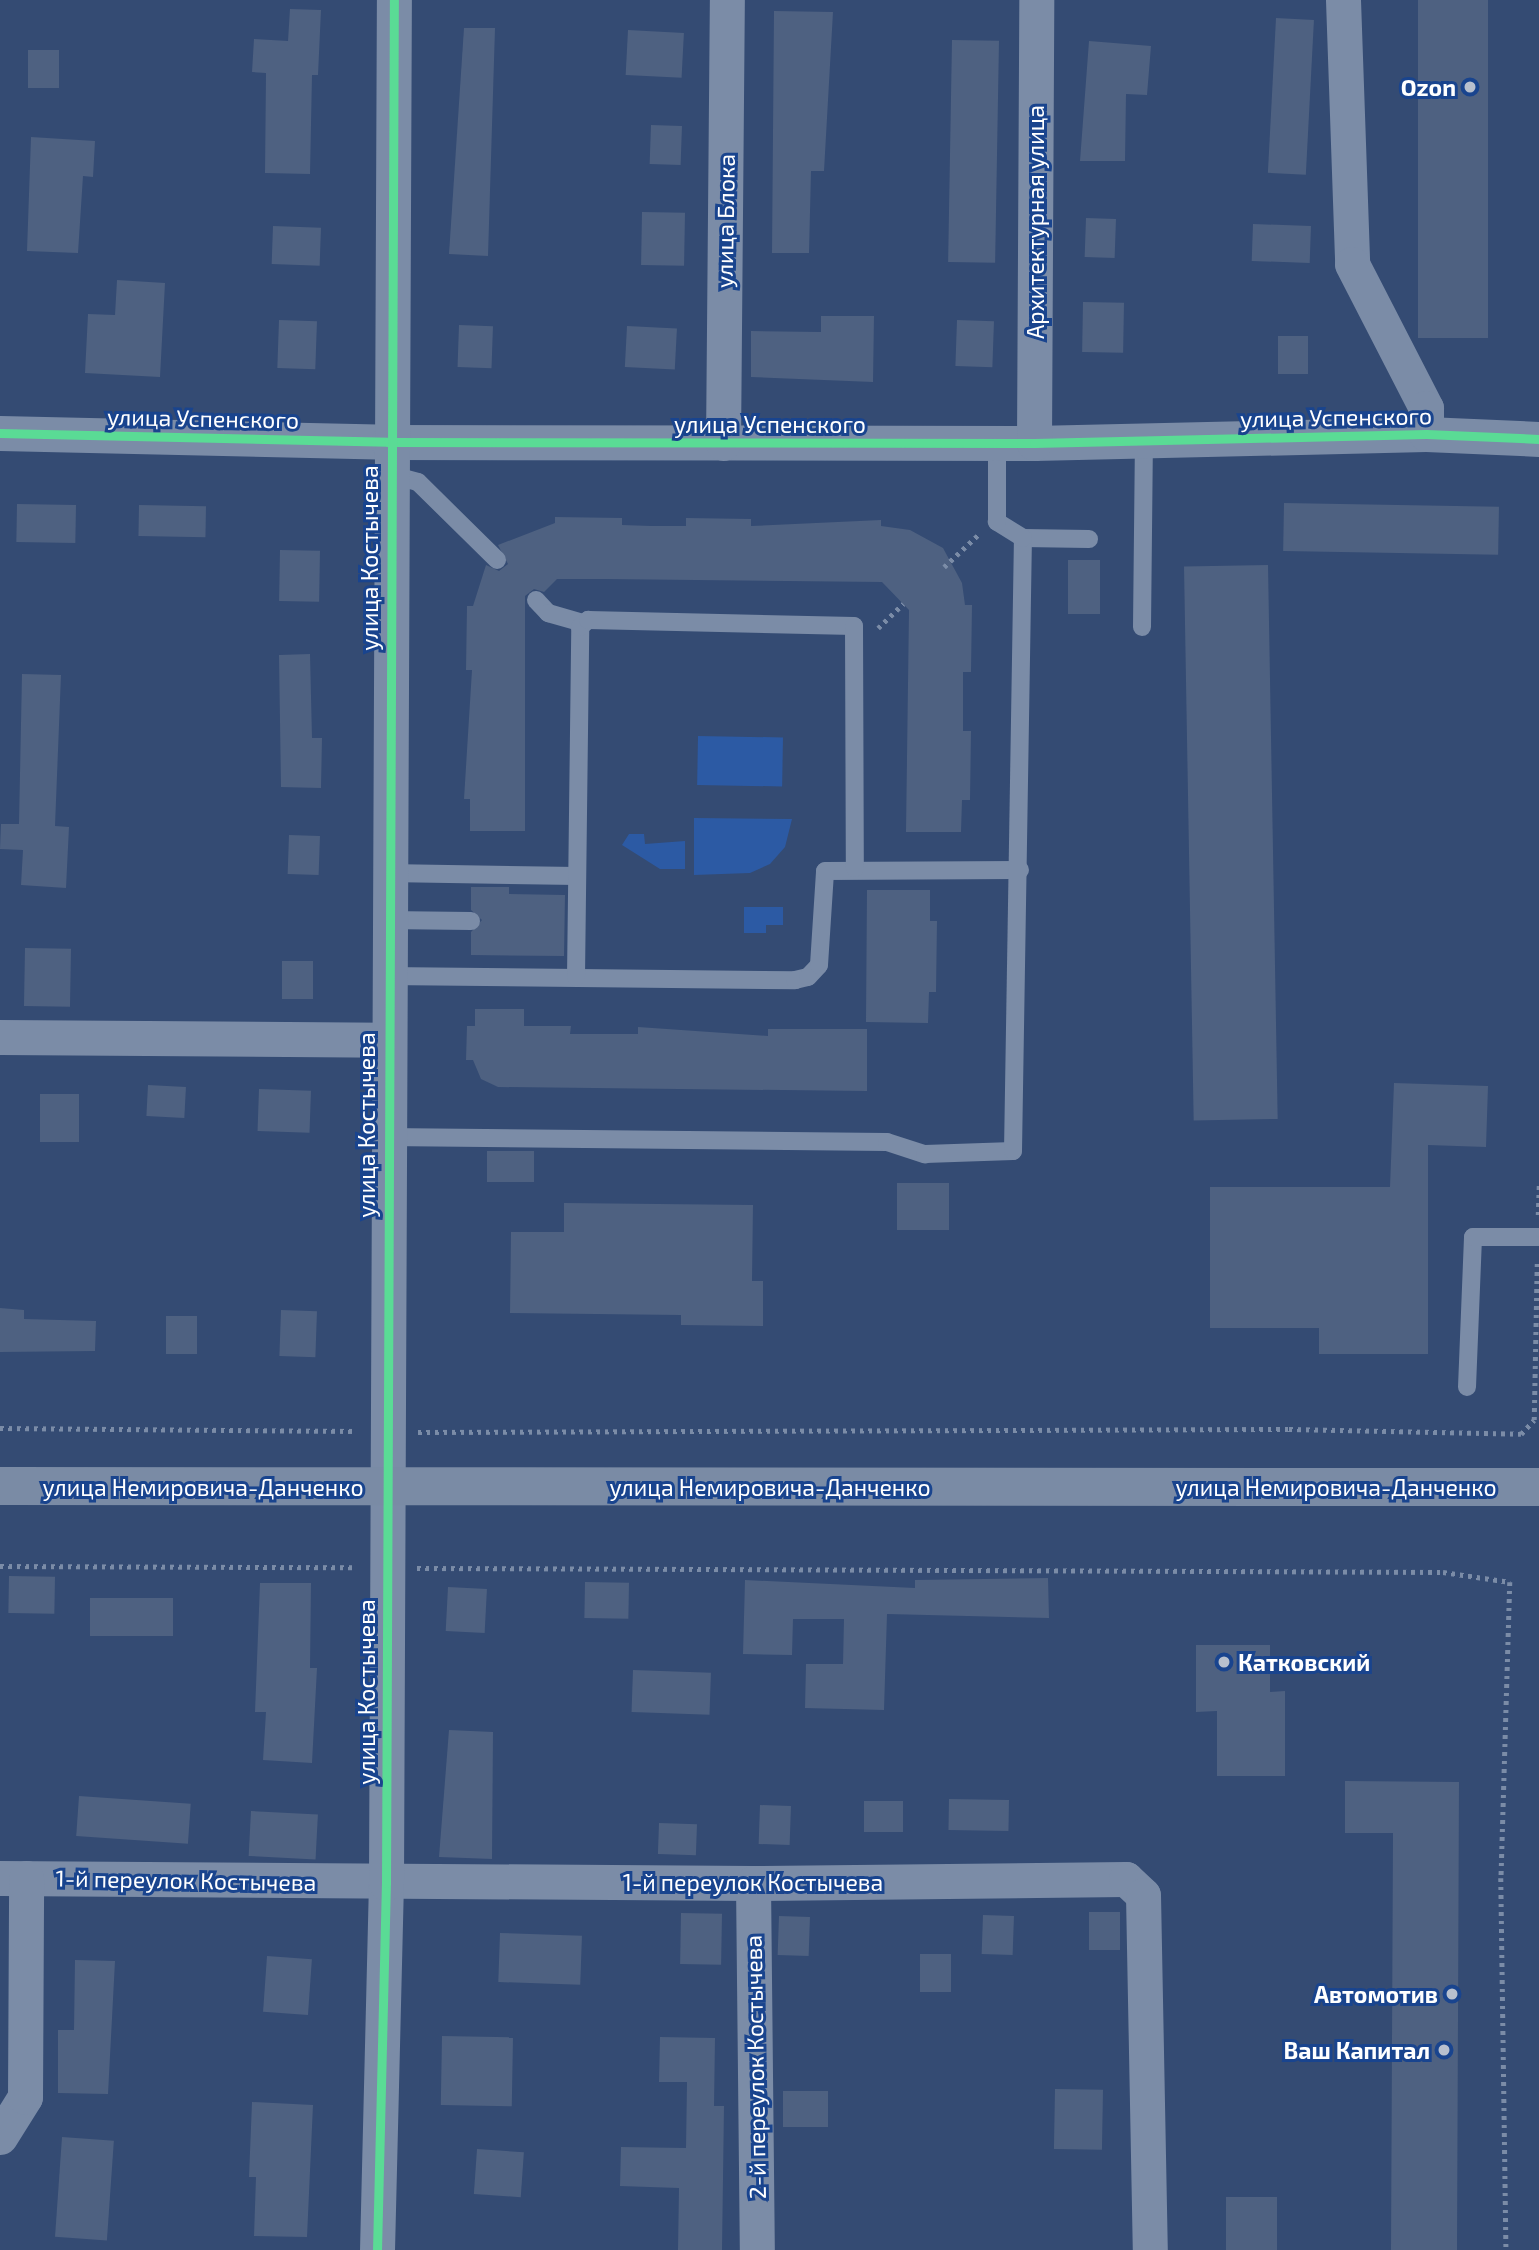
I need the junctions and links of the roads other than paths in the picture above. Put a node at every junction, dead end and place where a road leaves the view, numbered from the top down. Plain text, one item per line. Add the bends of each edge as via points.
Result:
1 (394, 0) edge
2 (727, 0) edge
3 (1035, 0) edge
4 (1343, 0) edge
5 (0, 433) edge
6 (1426, 434) junction
7 (1539, 439) edge
8 (1144, 440) junction
9 (723, 443) junction
10 (997, 443) junction
11 (1034, 443) junction
12 (388, 458) junction
13 (1023, 538) junction
14 (1089, 539) dead end
15 (496, 560) dead end
16 (536, 600) dead end
17 (582, 623) junction
18 (1142, 627) dead end
19 (855, 869) junction
20 (1020, 870) junction
21 (387, 873) junction
22 (577, 876) junction
23 (386, 920) junction
24 (471, 921) dead end
25 (386, 976) junction
26 (576, 978) junction
27 (0, 1037) edge
28 (386, 1040) junction
29 (385, 1137) junction
30 (1538, 1237) edge
31 (1467, 1387) dead end
32 (0, 1486) edge
33 (384, 1487) junction
34 (1539, 1488) edge
35 (13, 1878) edge
36 (386, 1883) junction
37 (753, 1883) junction
38 (0, 2137) edge
39 (377, 2250) edge
40 (757, 2250) edge
41 (1150, 2250) edge

1 - 12 street, улица Костычева
2 - 9 street, улица Блока
3 - 11 street, Архитектурная улица
4 - 6 street via 1352,264 1426,408
5 - 12 street, улица Успенского
6 - 7 street, улица Успенского
6 - 8 street, улица Успенского
8 - 11 street, улица Успенского
8 - 18 lane
9 - 10 street, улица Успенского
9 - 12 street, улица Успенского
10 - 11 street, улица Успенского
10 - 13 lane via 997,522
12 - 15 lane
12 - 21 street, улица Костычева
13 - 14 lane
13 - 20 lane
16 - 17 lane via 548,613
17 - 19 lane via 846,622 857,633
17 - 22 lane
19 - 20 lane
19 - 26 lane via 833,868 821,877 819,965 808,977
20 - 29 lane via 1017,1143 1005,1155 925,1154 887,1142
21 - 22 lane
21 - 23 street, улица Костычева
22 - 26 lane
23 - 24 lane
23 - 25 street, улица Костычева
25 - 26 lane
25 - 28 street, улица Костычева
27 - 28 street
28 - 29 street, улица Костычева
29 - 33 street, улица Костычева
30 - 31 lane via 1473,1237
32 - 33 main road, улица Немировича-Данченко
33 - 34 main road, улица Немировича-Данченко
33 - 36 street, улица Костычева
35 - 36 street, 1-й переулок Костычева
35 - 38 street via 24,2097
36 - 37 street, 1-й переулок Костычева
36 - 39 street, улица Костычева
37 - 40 street, 2-й переулок Костычева
37 - 41 street, 1-й переулок Костычева via 1126,1879 1143,1895

